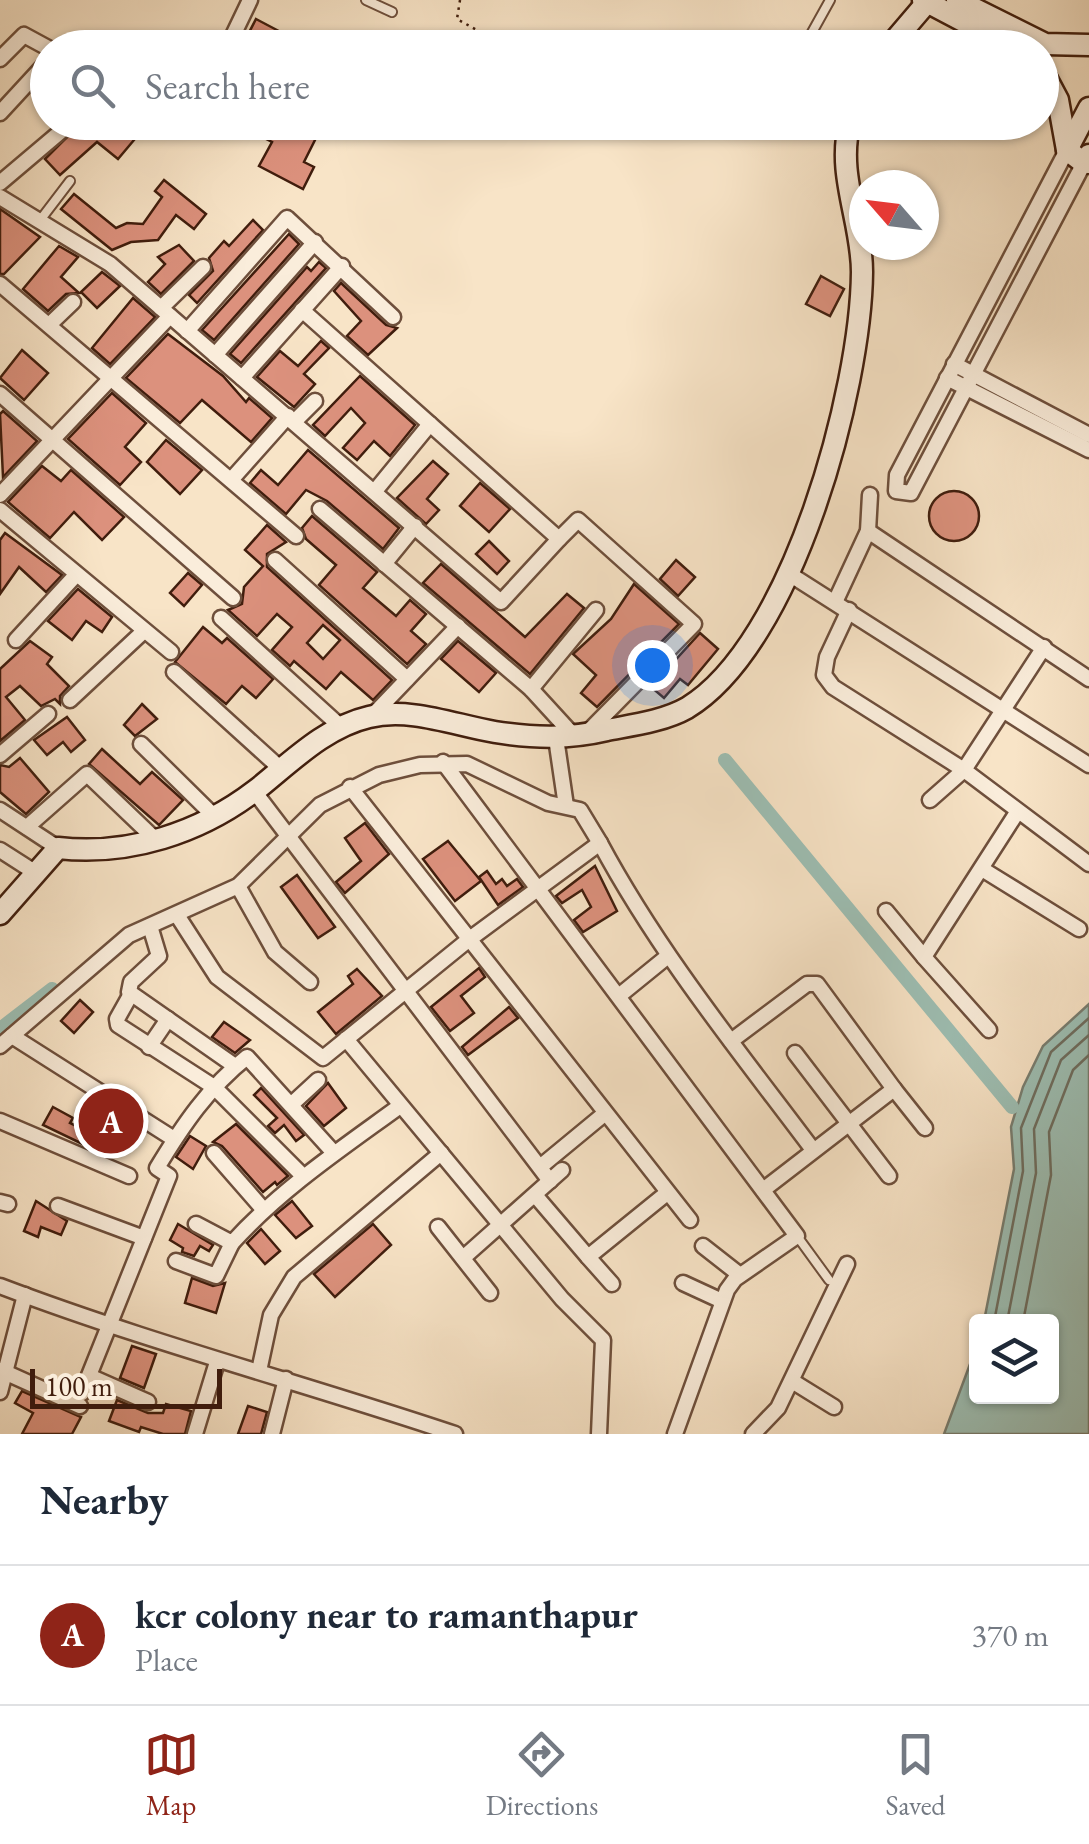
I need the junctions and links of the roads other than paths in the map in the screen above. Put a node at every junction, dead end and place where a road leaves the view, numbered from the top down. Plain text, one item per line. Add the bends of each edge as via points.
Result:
1 (250, 0) edge
2 (366, 0) edge
3 (830, 0) edge
4 (934, 2) edge
5 (392, 12) dead end
6 (236, 30) edge
7 (813, 30) edge
8 (906, 30) edge
9 (996, 30) edge
10 (30, 38) edge
11 (1059, 44) edge
12 (1089, 45) edge
13 (0, 59) edge
14 (30, 81) edge
15 (1059, 102) edge
16 (1089, 108) edge
17 (0, 113) edge
18 (51, 140) edge
19 (848, 140) edge
20 (1082, 153) edge
21 (70, 181) dead end
22 (0, 183) edge
23 (0, 197) edge
24 (41, 219) junction
25 (315, 242) junction
26 (342, 266) junction
27 (202, 267) dead end
28 (0, 284) edge
29 (73, 302) dead end
30 (302, 310) junction
31 (166, 312) junction
32 (393, 317) dead end
33 (49, 326) junction
34 (187, 331) junction
35 (215, 355) junction
36 (950, 371) junction
37 (110, 378) junction
38 (242, 378) junction
39 (970, 381) junction
40 (0, 394) edge
41 (314, 401) dead end
42 (291, 419) junction
43 (430, 424) junction
44 (1089, 435) edge
45 (52, 440) junction
46 (1089, 450) edge
47 (231, 480) junction
48 (374, 491) junction
49 (0, 495) edge
50 (870, 495) dead end
51 (320, 509) dead end
52 (6, 515) edge
53 (414, 526) junction
54 (868, 530) junction
55 (0, 532) edge
56 (296, 536) dead end
57 (559, 539) junction
58 (274, 560) dead end
59 (384, 564) junction
60 (76, 576) junction
61 (798, 578) junction
62 (232, 598) dead end
63 (834, 598) junction
64 (596, 610) dead end
65 (850, 610) junction
66 (221, 618) dead end
67 (458, 626) junction
68 (144, 630) junction
69 (16, 640) dead end
70 (1044, 647) junction
71 (171, 652) dead end
72 (174, 672) dead end
73 (407, 679) junction
74 (1089, 680) edge
75 (530, 689) junction
76 (70, 700) dead end
77 (1000, 710) junction
78 (48, 714) dead end
79 (372, 716) junction
80 (340, 726) junction
81 (572, 736) junction
82 (142, 744) dead end
83 (0, 755) edge
84 (443, 762) junction
85 (1089, 765) edge
86 (281, 769) junction
87 (964, 770) junction
88 (350, 788) junction
89 (254, 791) junction
90 (930, 800) dead end
91 (565, 801) junction
92 (0, 810) edge
93 (1016, 814) junction
94 (216, 818) junction
95 (27, 827) junction
96 (282, 832) junction
97 (156, 840) junction
98 (600, 842) junction
99 (58, 848) junction
100 (0, 850) edge
101 (1089, 864) edge
102 (982, 869) junction
103 (36, 872) junction
104 (238, 886) junction
105 (538, 887) junction
106 (886, 911) dead end
107 (0, 914) edge
108 (177, 915) junction
109 (150, 926) junction
110 (1079, 928) dead end
111 (467, 941) junction
112 (668, 956) junction
113 (924, 957) junction
114 (310, 982) dead end
115 (404, 992) junction
116 (132, 994) junction
117 (620, 995) junction
118 (168, 1019) junction
119 (989, 1030) dead end
120 (346, 1039) junction
121 (6, 1041) edge
122 (732, 1041) junction
123 (149, 1047) junction
124 (795, 1053) dead end
125 (235, 1066) junction
126 (318, 1080) dead end
127 (214, 1087) junction
128 (894, 1089) junction
129 (293, 1104) junction
130 (400, 1106) junction
131 (604, 1115) junction
132 (0, 1121) edge
133 (849, 1124) junction
134 (924, 1128) dead end
135 (174, 1139) junction
136 (813, 1150) junction
137 (214, 1153) dead end
138 (334, 1153) junction
139 (441, 1153) junction
140 (540, 1167) junction
141 (128, 1176) dead end
142 (303, 1176) junction
143 (888, 1176) dead end
144 (763, 1190) junction
145 (668, 1193) junction
146 (534, 1195) junction
147 (58, 1206) dead end
148 (263, 1209) junction
149 (690, 1220) dead end
150 (196, 1224) dead end
151 (502, 1225) junction
152 (438, 1227) dead end
153 (797, 1236) junction
154 (144, 1238) junction
155 (232, 1243) junction
156 (703, 1246) dead end
157 (588, 1257) junction
158 (463, 1258) junction
159 (176, 1262) dead end
160 (847, 1264) dead end
161 (740, 1275) junction
162 (829, 1280) dead end
163 (683, 1283) dead end
164 (612, 1284) dead end
165 (0, 1286) edge
166 (490, 1292) dead end
167 (25, 1295) junction
168 (722, 1301) junction
169 (110, 1327) junction
170 (218, 1362) junction
171 (260, 1371) junction
172 (3, 1372) edge
173 (89, 1376) junction
174 (286, 1379) junction
175 (792, 1381) junction
176 (0, 1392) edge
177 (148, 1402) dead end
178 (834, 1407) dead end
179 (413, 1427) edge
180 (195, 1434) edge
181 (272, 1434) edge
182 (455, 1434) edge
183 (600, 1434) edge
184 (674, 1434) edge
185 (753, 1434) edge

1 - 6 street
2 - 5 lane
3 - 7 lane
4 - 8 street
4 - 9 street
10 - 13 street via 24,35
11 - 12 street
14 - 17 street
15 - 20 street
16 - 20 street
18 - 22 street
19 - 61 street via 860,296 839,422
20 - 36 street
20 - 39 street
21 - 24 lane
23 - 24 street
24 - 31 street via 110,264
25 - 26 street
25 - 34 street via 284,219
25 - 35 street
26 - 30 street
26 - 32 street
27 - 31 street
28 - 33 street
29 - 33 street
30 - 38 street
30 - 43 street
31 - 34 street
31 - 37 street
33 - 37 street
34 - 35 street
35 - 38 street
36 - 39 street
36 - 39 street via 897,475 896,491 911,493
37 - 45 street
37 - 47 street
38 - 42 street
39 - 44 street
39 - 46 street
40 - 45 street
41 - 42 street
42 - 47 street
42 - 48 street
43 - 48 street
43 - 57 street
45 - 49 street
45 - 62 street
47 - 56 street
48 - 53 street
50 - 54 street
51 - 59 street
52 - 55 street
52 - 60 street
53 - 57 street via 501,602
53 - 59 street
54 - 63 street
54 - 70 street
57 - 81 street via 578,520 694,624
58 - 73 street
59 - 67 street
60 - 68 street
60 - 69 street
61 - 63 street
61 - 81 street via 745,650 688,708
63 - 65 street
64 - 75 street
65 - 77 street
65 - 87 street via 824,664 828,682
66 - 80 street
67 - 73 street
67 - 75 street
68 - 71 street
68 - 76 street
70 - 74 street
70 - 77 street
72 - 86 street
73 - 79 street
75 - 81 street
77 - 85 street
77 - 87 street
78 - 83 street
79 - 80 street
79 - 81 street via 423,716 496,732
80 - 86 street
81 - 91 street via 561,772
82 - 94 street
84 - 88 street
84 - 91 street via 467,764 548,804
84 - 105 street
86 - 89 street
87 - 90 street
87 - 93 street
88 - 96 street
88 - 111 street
89 - 94 street
89 - 96 street
91 - 98 street via 585,814
92 - 95 street
93 - 101 street
93 - 102 street
94 - 97 street
95 - 97 street via 87,774
95 - 99 street
96 - 104 street
96 - 115 street
97 - 99 street via 109,849
98 - 105 street
98 - 112 street
99 - 103 street
100 - 103 street
102 - 110 street
102 - 113 street
103 - 107 street
104 - 108 street
104 - 114 street via 275,952
105 - 111 street
105 - 117 street
106 - 113 street
108 - 109 street
108 - 120 street via 216,978 323,1058
109 - 116 street via 159,956 131,982
109 - 121 street via 100,958
111 - 115 street
111 - 131 street
112 - 117 street
112 - 122 street
113 - 119 street
115 - 120 street
115 - 140 street
116 - 118 street
116 - 123 street via 118,1026
117 - 144 street
118 - 123 street
118 - 125 street
120 - 130 street
121 - 135 street
122 - 128 street via 807,984 817,984
122 - 136 street
123 - 127 street
124 - 133 street
125 - 127 street
125 - 129 street via 247,1057
126 - 129 street
127 - 135 street
127 - 142 street
128 - 133 street
128 - 134 street
129 - 138 street
130 - 138 street
130 - 139 street
131 - 140 street
131 - 145 street
132 - 141 street
133 - 136 street
133 - 143 street
135 - 154 street via 157,1168 169,1176
136 - 144 street
137 - 148 street
138 - 142 street
139 - 151 street
139 - 171 street via 294,1278 270,1316
140 - 146 street via 556,1175
142 - 148 street
144 - 153 street
145 - 149 street
145 - 157 street
146 - 151 street
146 - 157 street
147 - 154 street
148 - 155 street
150 - 155 street
151 - 158 street
151 - 183 street via 605,1344
152 - 158 street
153 - 161 street
153 - 162 lane
154 - 169 street
155 - 159 street via 216,1276
156 - 161 street
157 - 164 street
158 - 166 street
160 - 175 street
161 - 168 street
163 - 168 street
165 - 167 street
167 - 169 street
167 - 172 street
168 - 184 street
169 - 170 street
169 - 173 street
170 - 171 street
170 - 180 street
171 - 174 street
172 - 173 street via 81,1399
172 - 176 street
173 - 177 street
174 - 179 street
174 - 181 street
175 - 178 street
175 - 185 street
179 - 182 street

